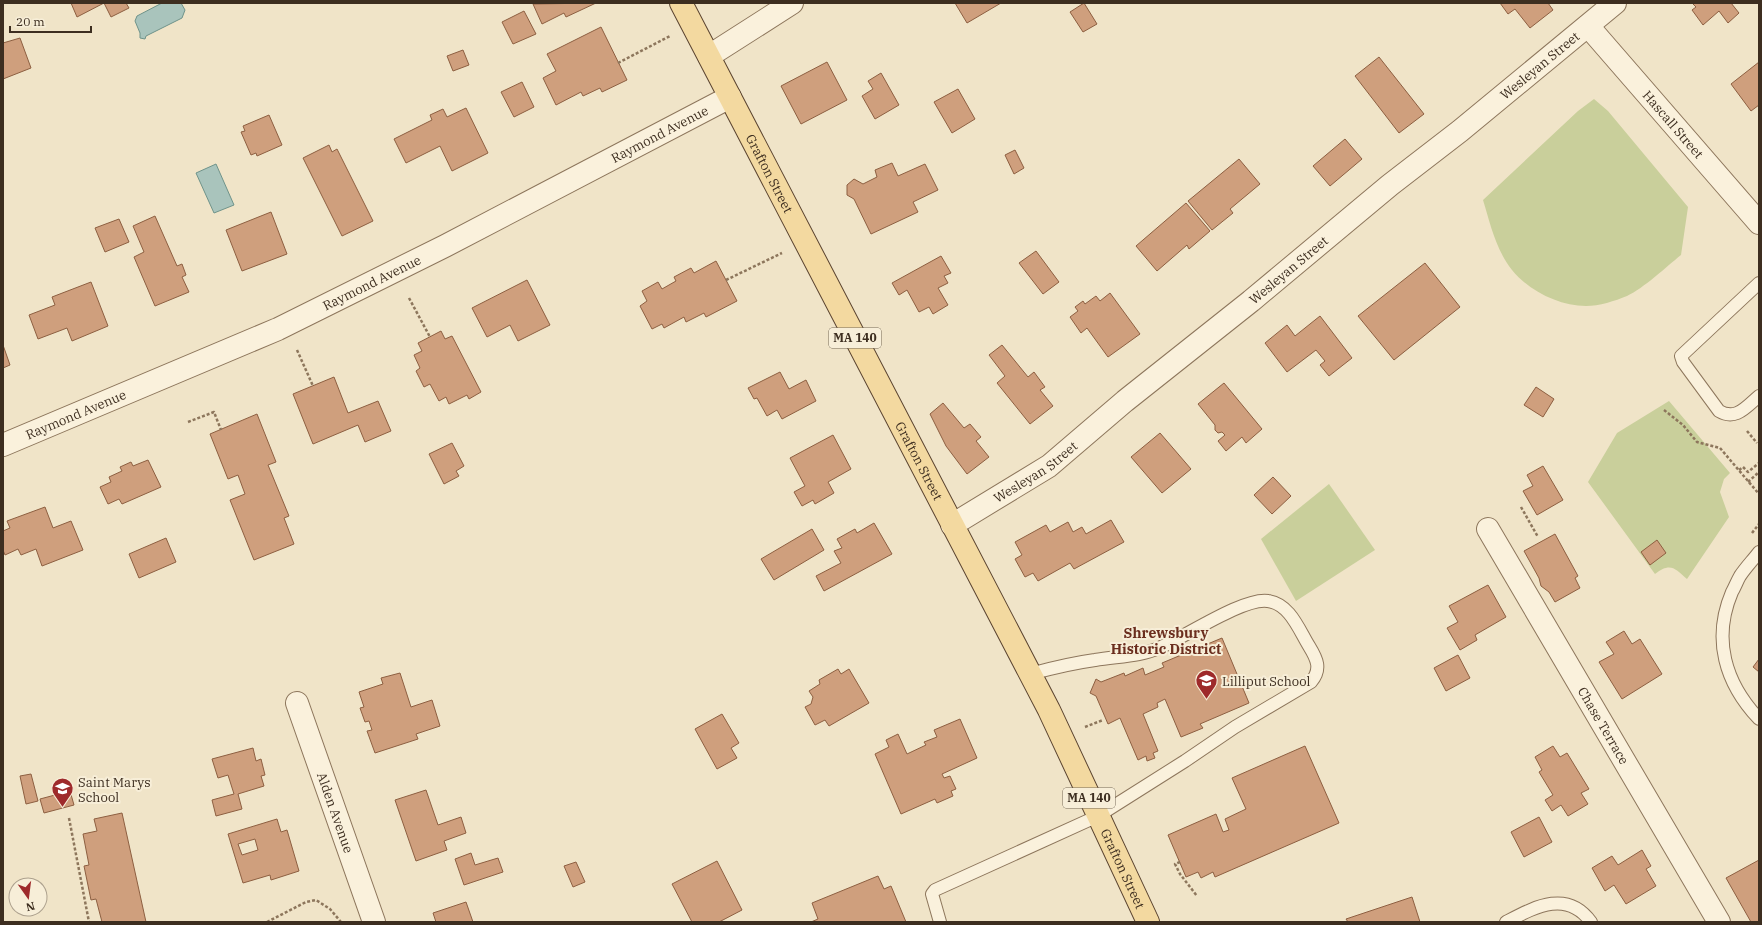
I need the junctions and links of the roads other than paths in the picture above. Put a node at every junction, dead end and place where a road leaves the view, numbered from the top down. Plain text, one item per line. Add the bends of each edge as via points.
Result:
1 (681, 3) edge
2 (792, 3) edge
3 (1615, 3) edge
4 (1588, 26) junction
5 (709, 56) junction
6 (730, 97) junction
7 (1759, 223) edge
8 (1759, 283) edge
9 (1759, 396) edge
10 (3, 445) edge
11 (952, 525) junction
12 (1488, 529) dead end
13 (1759, 552) edge
14 (1030, 674) junction
15 (297, 703) dead end
16 (1759, 719) edge
17 (1098, 816) junction
18 (374, 922) edge
19 (940, 922) edge
20 (1148, 922) edge
21 (1506, 922) edge
22 (1591, 922) edge
23 (1719, 922) edge

1 - 5 main road, Grafton Street / MA 140
2 - 5 street
3 - 4 street, Wesleyan Street
4 - 7 street, Hascall Street
4 - 11 street, Wesleyan Street via 1125,401 1049,466
5 - 6 main road, Grafton Street / MA 140
6 - 10 street, Raymond Avenue via 446,246 278,329
6 - 11 main road, Grafton Street / MA 140
8 - 9 lane via 1681,356 1719,411 1727,416 1734,415
11 - 14 main road, Grafton Street / MA 140
12 - 23 street, Chase Terrace
13 - 16 lane via 1739,577 1727,605 1722,631 1723,657 1731,677 1745,704
14 - 17 main road, Grafton Street / MA 140
14 - 17 lane via 1068,664 1134,656 1160,648 1237,608 1268,600 1280,604 1287,611 1317,658 1316,676 1311,682 1234,727 1185,762
15 - 18 street, Alden Avenue
17 - 19 lane via 935,890 932,894
17 - 20 main road, Grafton Street / MA 140
21 - 22 lane via 1535,907 1561,903 1584,911

